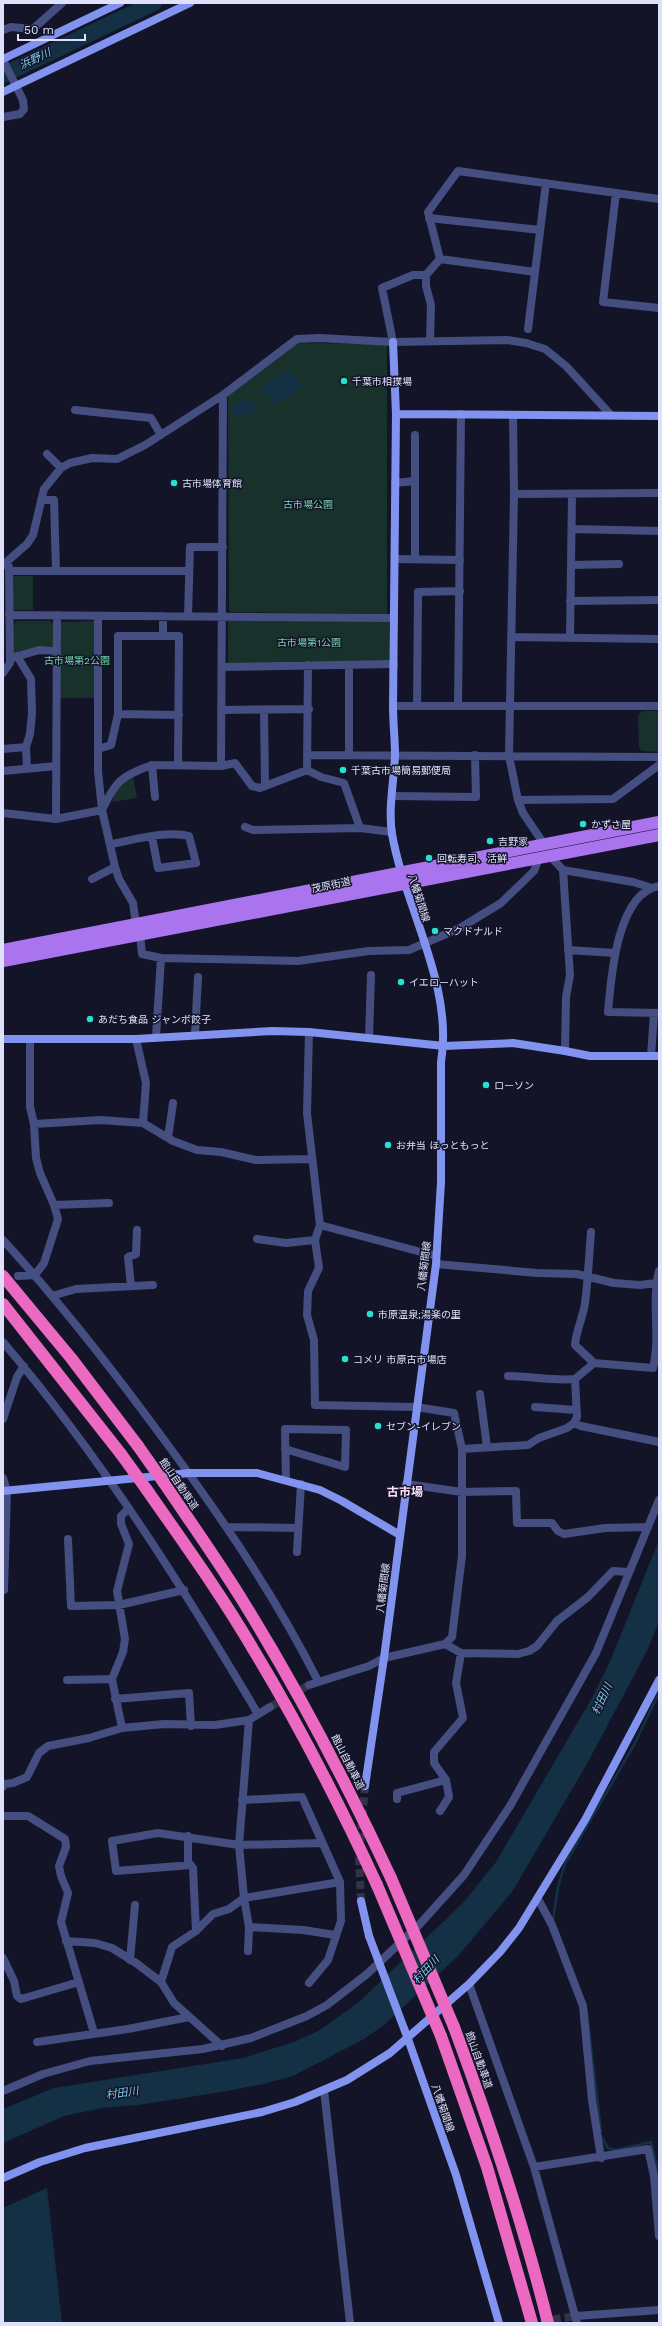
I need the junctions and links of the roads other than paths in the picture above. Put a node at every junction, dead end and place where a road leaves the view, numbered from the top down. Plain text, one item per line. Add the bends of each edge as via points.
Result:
1 (62, 3) edge
2 (120, 3) edge
3 (190, 3) edge
4 (3, 30) edge
5 (3, 59) edge
6 (16, 86) junction
7 (3, 92) edge
8 (3, 117) edge
9 (546, 183) junction
10 (616, 193) junction
11 (659, 199) edge
12 (429, 218) junction
13 (540, 230) junction
14 (440, 259) junction
15 (535, 272) junction
16 (426, 274) junction
17 (659, 308) edge
18 (528, 329) dead end
19 (430, 341) junction
20 (393, 342) junction
21 (223, 395) junction
22 (75, 410) dead end
23 (396, 414) junction
24 (461, 414) junction
25 (610, 414) junction
26 (512, 416) junction
27 (659, 416) edge
28 (161, 435) junction
29 (415, 435) dead end
30 (47, 454) dead end
31 (61, 468) junction
32 (415, 481) junction
33 (395, 483) junction
34 (659, 493) edge
35 (514, 494) junction
36 (572, 494) junction
37 (41, 500) junction
38 (572, 529) junction
39 (659, 531) edge
40 (223, 547) junction
41 (395, 559) junction
42 (415, 559) junction
43 (460, 560) junction
44 (619, 564) dead end
45 (7, 565) edge
46 (571, 565) junction
47 (56, 571) junction
48 (189, 571) junction
49 (460, 591) junction
50 (659, 600) edge
51 (570, 601) junction
52 (9, 615) junction
53 (56, 615) junction
54 (98, 616) junction
55 (163, 616) junction
56 (188, 616) junction
57 (223, 617) junction
58 (394, 618) junction
59 (163, 636) junction
60 (511, 637) junction
61 (570, 638) junction
62 (659, 639) edge
63 (56, 651) junction
64 (13, 657) junction
65 (394, 664) junction
66 (308, 665) junction
67 (349, 665) junction
68 (222, 667) junction
69 (3, 673) edge
70 (393, 706) junction
71 (416, 706) junction
72 (458, 706) junction
73 (511, 706) junction
74 (659, 706) edge
75 (220, 710) junction
76 (264, 710) junction
77 (309, 710) junction
78 (118, 714) junction
79 (179, 715) junction
80 (26, 747) junction
81 (3, 749) edge
82 (98, 749) junction
83 (349, 754) junction
84 (395, 754) junction
85 (308, 755) junction
86 (475, 755) junction
87 (509, 756) junction
88 (659, 757) edge
89 (178, 764) junction
90 (152, 765) junction
91 (659, 765) edge
92 (56, 766) junction
93 (221, 766) junction
94 (27, 768) junction
95 (307, 770) junction
96 (3, 771) edge
97 (265, 785) junction
98 (392, 796) junction
99 (155, 797) dead end
100 (518, 800) junction
101 (102, 810) junction
102 (3, 813) edge
103 (56, 819) junction
104 (659, 822) edge
105 (245, 827) dead end
106 (360, 828) junction
107 (392, 832) junction
108 (659, 835) edge
109 (152, 837) junction
110 (111, 844) junction
111 (544, 844) junction
112 (544, 857) junction
113 (115, 867) junction
114 (563, 870) junction
115 (400, 871) junction
116 (92, 880) dead end
117 (404, 885) junction
118 (659, 886) edge
119 (649, 887) junction
120 (138, 930) junction
121 (424, 944) junction
122 (3, 950) edge
123 (568, 950) junction
124 (615, 953) junction
125 (161, 958) junction
126 (3, 961) edge
127 (371, 974) dead end
128 (198, 977) dead end
129 (656, 1013) edge
130 (309, 1032) junction
131 (195, 1034) junction
132 (156, 1037) junction
133 (136, 1038) junction
134 (369, 1038) junction
135 (3, 1039) edge
136 (30, 1039) junction
137 (444, 1046) junction
138 (565, 1051) junction
139 (655, 1056) edge
140 (173, 1104) dead end
141 (143, 1123) junction
142 (34, 1124) junction
143 (168, 1138) junction
144 (311, 1159) junction
145 (109, 1203) dead end
146 (54, 1205) junction
147 (320, 1225) junction
148 (137, 1230) dead end
149 (591, 1232) dead end
150 (257, 1239) dead end
151 (3, 1240) edge
152 (315, 1240) junction
153 (436, 1260) junction
154 (659, 1271) edge
155 (35, 1275) junction
156 (3, 1276) edge
157 (18, 1276) dead end
158 (586, 1276) junction
159 (656, 1283) junction
160 (153, 1285) dead end
161 (131, 1286) junction
162 (52, 1296) junction
163 (3, 1304) edge
164 (3, 1342) edge
165 (594, 1363) junction
166 (24, 1366) junction
167 (656, 1370) edge
168 (508, 1376) dead end
169 (575, 1379) junction
170 (480, 1394) dead end
171 (416, 1407) junction
172 (535, 1407) dead end
173 (576, 1410) junction
174 (3, 1419) edge
175 (574, 1423) junction
176 (659, 1442) edge
177 (487, 1447) junction
178 (285, 1449) junction
179 (462, 1449) junction
180 (189, 1473) junction
181 (3, 1478) edge
182 (286, 1480) junction
183 (111, 1481) junction
184 (301, 1484) junction
185 (406, 1484) junction
186 (5, 1491) edge
187 (462, 1492) junction
188 (659, 1500) edge
189 (129, 1508) junction
190 (648, 1526) junction
191 (228, 1527) junction
192 (298, 1528) junction
193 (400, 1535) junction
194 (68, 1539) dead end
195 (4, 1543) edge
196 (297, 1552) dead end
197 (629, 1572) junction
198 (4, 1590) edge
199 (184, 1590) junction
200 (119, 1605) junction
201 (445, 1644) junction
202 (461, 1653) junction
203 (384, 1658) junction
204 (112, 1679) junction
205 (67, 1680) dead end
206 (659, 1680) edge
207 (318, 1681) junction
208 (309, 1685) tunnel mouth
209 (115, 1699) junction
210 (270, 1707) tunnel mouth
211 (258, 1714) junction
212 (249, 1720) junction
213 (191, 1726) junction
214 (122, 1728) junction
215 (446, 1780) junction
216 (365, 1786) tunnel mouth
217 (3, 1787) edge
218 (397, 1799) dead end
219 (242, 1800) junction
220 (440, 1811) dead end
221 (3, 1816) edge
222 (188, 1836) junction
223 (322, 1843) junction
224 (239, 1845) junction
225 (191, 1865) junction
226 (340, 1882) junction
227 (244, 1898) junction
228 (538, 1899) junction
229 (361, 1901) tunnel mouth
230 (135, 1905) dead end
231 (249, 1927) junction
232 (196, 1930) junction
233 (335, 1935) junction
234 (66, 1941) junction
235 (248, 1951) dead end
236 (3, 1958) edge
237 (130, 1960) junction
238 (79, 1982) junction
239 (161, 1982) junction
240 (309, 1983) dead end
241 (468, 1984) junction
242 (189, 2017) junction
243 (94, 2033) junction
244 (408, 2040) junction
245 (37, 2042) dead end
246 (222, 2046) junction
247 (324, 2090) junction
248 (3, 2091) edge
249 (601, 2158) junction
250 (534, 2167) junction
251 (3, 2178) edge
252 (659, 2236) edge
253 (659, 2310) edge
254 (576, 2320) edge
255 (350, 2323) edge
256 (499, 2323) edge
257 (532, 2323) edge
258 (548, 2323) edge

1 - 4 street via 33,29 11,27
2 - 5 street
3 - 6 street
5 - 6 street
6 - 7 street
6 - 8 street via 23,100 24,109 20,114
9 - 10 street
9 - 12 street via 458,171 428,212
9 - 13 street
10 - 11 street
10 - 17 street via 603,302
12 - 13 street
12 - 14 street
13 - 15 street
14 - 15 street
14 - 16 street
15 - 18 street
16 - 19 street via 426,286 432,305
16 - 20 street via 413,275 382,288
19 - 20 street
19 - 25 street via 507,340 545,349 566,366
20 - 21 street via 297,339
20 - 23 street, 八幡菊間線
21 - 28 street
21 - 40 street
22 - 28 street via 151,418
23 - 24 street
23 - 33 street, 八幡菊間線
24 - 26 street
24 - 43 street
25 - 26 street
25 - 27 street
26 - 35 street
28 - 31 street via 118,459 86,459
29 - 32 street
30 - 31 street
31 - 37 street via 44,489
32 - 33 street
32 - 42 street
33 - 41 street, 八幡菊間線
34 - 36 street
35 - 36 street
35 - 60 street
36 - 38 street
37 - 45 street via 33,535
37 - 47 street via 54,500
38 - 39 street
38 - 46 street
40 - 48 street via 190,547
40 - 57 street
41 - 42 street
41 - 58 street, 八幡菊間線
42 - 43 street
43 - 49 street
44 - 46 street
45 - 47 street
45 - 52 street
46 - 51 street
47 - 48 street
48 - 56 street
49 - 71 street via 418,592
49 - 72 street
50 - 51 street
51 - 61 street
52 - 53 street
52 - 64 street
53 - 54 street
53 - 63 street
54 - 55 street
54 - 82 street
55 - 56 street
55 - 59 street
56 - 57 street
57 - 58 street
57 - 68 street
58 - 65 street, 八幡菊間線
59 - 78 street via 118,636
59 - 79 street via 179,636
60 - 61 street
60 - 73 street
61 - 62 street
63 - 64 street via 39,650
63 - 92 street
64 - 69 street
64 - 80 street via 30,679 32,713
65 - 67 street
65 - 70 street, 八幡菊間線
66 - 67 street
66 - 68 street
66 - 77 street
67 - 83 street
68 - 75 street
70 - 71 street
70 - 84 street, 八幡菊間線
71 - 72 street
72 - 73 street
73 - 74 street
73 - 87 street
75 - 76 street
75 - 93 street
76 - 77 street
76 - 97 street
77 - 85 street
78 - 79 street
78 - 82 street via 111,745
79 - 89 street
80 - 81 street
80 - 94 street
82 - 101 street
83 - 84 street
83 - 85 street
84 - 86 street
84 - 98 street, 八幡菊間線
85 - 95 street
86 - 87 street
86 - 98 street via 476,797
87 - 88 street
87 - 100 street
89 - 90 street
89 - 93 street
90 - 99 street
90 - 101 street via 119,780
91 - 100 street via 613,800
92 - 94 street
92 - 103 street
93 - 97 street via 235,763 252,786 260,788
94 - 96 street
95 - 97 street
95 - 106 street via 344,783
98 - 107 street, 八幡菊間線
100 - 111 street via 523,813
101 - 103 street
101 - 110 street
102 - 103 street
104 - 111 main road, 茂原街道
105 - 106 street via 253,830
106 - 107 street
107 - 115 street, 八幡菊間線
108 - 112 main road, 茂原街道
109 - 109 street via 179,833 189,836 196,863 158,868
109 - 110 street
110 - 113 street
111 - 115 main road, 茂原街道
112 - 114 street
112 - 117 main road, 茂原街道
112 - 121 street via 534,871 501,903 460,928
113 - 116 street
113 - 120 street via 118,879 133,903
114 - 119 street
114 - 123 street
115 - 117 street, 八幡菊間線
115 - 120 main road, 茂原街道
117 - 120 main road, 茂原街道
117 - 121 street, 八幡菊間線
118 - 119 street
119 - 124 street via 626,914
120 - 122 main road, 茂原街道
120 - 125 street via 142,954
120 - 126 main road, 茂原街道
121 - 125 street via 409,950 362,952 298,961
121 - 137 street, 八幡菊間線 via 435,980
123 - 124 street
123 - 138 street via 570,975 566,997
124 - 129 street via 608,1012
125 - 132 street
127 - 134 street
128 - 131 street
129 - 139 street
130 - 131 street
130 - 134 street
130 - 144 street via 307,1113
131 - 132 street
132 - 133 street
133 - 136 street
133 - 141 street via 146,1083
134 - 137 street
135 - 136 street
136 - 142 street via 30,1102
137 - 138 street via 512,1044
137 - 153 street, 八幡菊間線 via 441,1062 441,1175
138 - 139 street via 590,1056
140 - 143 street
141 - 142 street via 100,1120
141 - 143 street
142 - 146 street via 36,1158
143 - 144 street via 197,1150 221,1152 256,1160
144 - 147 street
145 - 146 street
146 - 155 street via 58,1219 44,1263
147 - 152 street
147 - 153 street
148 - 161 street via 136,1254 128,1257
149 - 158 street
150 - 152 street via 286,1243
151 - 155 street
152 - 171 street via 319,1268 308,1291 307,1315 314,1340 315,1405
153 - 158 street via 537,1273
153 - 171 street, 八幡菊間線
154 - 159 street
155 - 157 street
155 - 162 street
156 - 258 highway, 館山自動車道, bridge via 71,1358 164,1483 244,1604 300,1698 349,1790 391,1878 454,2027 516,2208
158 - 159 street via 614,1283
158 - 165 street via 585,1302 575,1345
159 - 167 street
160 - 161 street
161 - 162 street via 76,1289
162 - 180 street via 97,1350
163 - 257 highway, bridge via 121,1454 206,1573 257,1654 307,1744 377,1886 441,2036 488,2167
164 - 166 street
165 - 167 street
165 - 169 street
166 - 174 street via 17,1377
166 - 183 street
168 - 169 street
169 - 173 street
170 - 177 street
171 - 179 street via 454,1413
171 - 185 street, 八幡菊間線
172 - 173 street
173 - 175 street
175 - 176 street
175 - 177 street via 562,1431 544,1436 528,1445
177 - 179 street
178 - 178 street via 285,1429 346,1430 345,1466
178 - 182 street
179 - 187 street
180 - 182 street via 257,1472
180 - 183 street
180 - 191 street
181 - 186 street
182 - 184 street
183 - 186 street
183 - 189 street
184 - 192 street
184 - 193 street via 342,1501
185 - 187 street
185 - 193 street, 八幡菊間線
186 - 195 street
187 - 190 street via 516,1491 517,1523 552,1523 564,1534 605,1528
187 - 201 street via 462,1556 452,1637
188 - 190 street
189 - 199 street
189 - 200 street via 121,1516 121,1524 129,1544 117,1591
190 - 197 street
191 - 192 street
191 - 207 street via 289,1623
192 - 196 street
193 - 203 street, 八幡菊間線
194 - 200 street via 71,1606
195 - 198 street
197 - 202 street via 613,1571 588,1597 557,1621 537,1646 529,1651 518,1654
197 - 246 street via 596,1653 555,1729 490,1839 464,1875 419,1925 367,1974 333,2001 278,2029
199 - 200 street
199 - 211 street
200 - 204 street via 125,1639 123,1652
201 - 202 street
201 - 203 street
202 - 215 street via 456,1683 463,1718 434,1752 434,1764
203 - 207 street via 369,1666
203 - 216 street, 八幡菊間線
204 - 205 street
204 - 209 street
206 - 228 street via 585,1820
207 - 208 street
209 - 213 street via 189,1693
209 - 214 street
210 - 211 street
211 - 212 street
212 - 213 street
212 - 219 street
213 - 214 street via 164,1724
214 - 217 street via 48,1746 39,1753 27,1777 4,1784
215 - 218 street via 397,1793
215 - 220 street via 449,1797
219 - 223 street via 302,1798
219 - 224 street
221 - 234 street via 28,1816 66,1839 59,1866 68,1893 61,1922
222 - 224 street
222 - 225 street via 188,1862
222 - 225 street via 158,1833 112,1840 116,1870
223 - 224 street
223 - 226 street
224 - 227 street
225 - 232 street
226 - 227 street
226 - 233 street via 341,1921
227 - 231 street
227 - 232 street via 229,1909 213,1914
228 - 241 street via 500,1952
228 - 249 street via 552,1925 583,2006 592,2100
229 - 244 street, 八幡菊間線, bridge via 369,1936
230 - 237 street
231 - 233 street via 303,1930
231 - 235 street
232 - 239 street via 172,1947
233 - 240 street via 328,1960
234 - 237 street via 95,1943 112,1948
234 - 238 street
236 - 238 street via 14,1981 17,1996 21,1999
237 - 239 street
238 - 243 street
239 - 242 street via 174,2003
241 - 244 street
241 - 250 street
242 - 243 street via 128,2030
242 - 246 street
243 - 245 street
244 - 247 street via 368,2068
244 - 256 street, 八幡菊間線 via 456,2175
246 - 248 street via 90,2060 43,2074
247 - 251 street via 262,2112 85,2148 40,2162
247 - 255 street
249 - 250 street
249 - 252 street via 648,2148 654,2176
250 - 254 street
253 - 254 street

